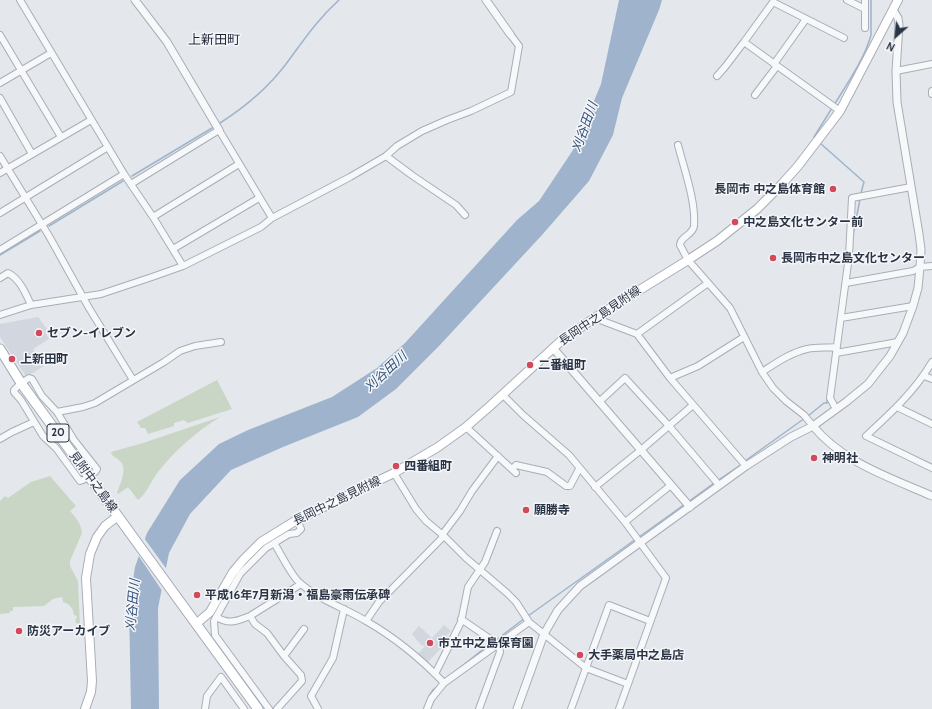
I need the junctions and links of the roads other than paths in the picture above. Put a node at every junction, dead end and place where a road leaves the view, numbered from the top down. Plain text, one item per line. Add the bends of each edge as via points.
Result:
1 (20, 0) edge
2 (135, 0) edge
3 (486, 0) edge
4 (847, 0) edge
5 (865, 0) edge
6 (898, 0) edge
7 (774, 1) edge
8 (865, 9) junction
9 (893, 10) junction
10 (806, 19) junction
11 (865, 28) dead end
12 (510, 34) joint
13 (0, 35) edge
14 (844, 38) dead end
15 (744, 42) junction
16 (51, 53) junction
17 (932, 64) edge
18 (776, 65) junction
19 (21, 71) junction
20 (896, 71) junction
21 (716, 76) dead end
22 (0, 83) edge
23 (932, 91) edge
24 (932, 94) edge
25 (755, 95) dead end
26 (0, 98) edge
27 (840, 111) junction
28 (91, 120) junction
29 (220, 130) junction
30 (61, 138) junction
31 (678, 145) dead end
32 (108, 147) junction
33 (32, 154) junction
34 (0, 156) edge
35 (386, 156) junction
36 (240, 164) junction
37 (8, 168) junction
38 (0, 173) edge
39 (124, 174) junction
40 (131, 184) junction
41 (911, 187) junction
42 (25, 198) junction
43 (259, 198) junction
44 (0, 213) edge
45 (466, 215) dead end
46 (154, 217) junction
47 (272, 218) junction
48 (41, 224) junction
49 (173, 249) junction
50 (0, 250) edge
51 (688, 260) junction
52 (183, 266) junction
53 (932, 266) edge
54 (920, 267) junction
55 (0, 278) edge
56 (708, 283) junction
57 (846, 283) junction
58 (83, 298) junction
59 (31, 305) junction
60 (913, 306) junction
61 (0, 315) edge
62 (596, 317) junction
63 (841, 318) junction
64 (637, 334) junction
65 (744, 337) junction
66 (221, 342) dead end
67 (898, 342) junction
68 (553, 348) junction
69 (0, 349) edge
70 (836, 350) junction
71 (932, 362) edge
72 (762, 372) junction
73 (924, 376) junction
74 (670, 378) junction
75 (932, 379) edge
76 (133, 380) junction
77 (21, 383) junction
78 (503, 395) junction
79 (599, 402) junction
80 (693, 405) junction
81 (897, 407) junction
82 (836, 408) junction
83 (57, 412) junction
84 (34, 422) junction
85 (932, 424) edge
86 (669, 426) junction
87 (813, 426) junction
88 (466, 427) junction
89 (0, 439) edge
90 (641, 450) junction
91 (498, 456) junction
92 (746, 466) junction
93 (932, 468) edge
94 (579, 469) junction
95 (95, 472) dead end
96 (394, 473) junction
97 (83, 480) dead end
98 (671, 485) junction
99 (719, 485) junction
100 (595, 487) junction
101 (932, 496) edge
102 (690, 507) junction
103 (118, 516) junction
104 (297, 520) junction
105 (625, 522) junction
106 (497, 530) dead end
107 (443, 536) junction
108 (274, 542) junction
109 (640, 543) junction
110 (479, 570) junction
111 (301, 584) junction
112 (344, 609) junction
113 (250, 616) junction
114 (216, 617) junction
115 (461, 619) junction
116 (366, 620) junction
117 (650, 621) junction
118 (529, 622) junction
119 (196, 624) junction
120 (304, 630) dead end
121 (544, 634) junction
122 (499, 645) junction
123 (284, 656) junction
124 (586, 668) junction
125 (435, 674) junction
126 (444, 683) junction
127 (628, 684) junction
128 (85, 709) edge
129 (205, 709) edge
130 (244, 709) edge
131 (258, 709) edge
132 (270, 709) edge
133 (277, 709) edge
134 (318, 709) edge
135 (427, 709) edge
136 (479, 709) edge
137 (516, 709) edge
138 (571, 709) edge
139 (619, 709) edge

1 - 16 street
2 - 29 street via 167,42
3 - 12 street
4 - 8 street
5 - 8 street
6 - 9 main road, 長岡中之島見附線
7 - 10 street
7 - 15 street
8 - 11 street
9 - 20 street via 899,25
9 - 27 main road, 長岡中之島見附線
10 - 14 street
10 - 18 street
12 - 35 street via 519,46 511,92 422,131
13 - 19 street
15 - 18 street
15 - 21 street
16 - 19 street
16 - 28 street
17 - 20 street
18 - 25 street
18 - 27 street
19 - 22 street
19 - 30 street
20 - 41 street via 897,102
23 - 24 street
26 - 33 street
27 - 51 main road, 長岡中之島見附線 via 813,148 757,209 732,230
28 - 30 street
28 - 32 street
29 - 36 street
29 - 40 street
30 - 33 street
31 - 51 street via 693,210 692,232 680,242
32 - 39 street
32 - 42 street
33 - 37 street
34 - 37 street
35 - 45 street via 456,205
35 - 47 street
36 - 43 street
36 - 46 street
37 - 38 street
37 - 42 street
39 - 40 street
39 - 48 street
40 - 46 street
41 - 54 street via 921,249
41 - 57 street via 852,198
42 - 44 street
42 - 48 street
43 - 47 street
43 - 49 street
46 - 49 street
47 - 52 street via 261,227
48 - 50 street
48 - 58 street
49 - 52 street
51 - 56 street
51 - 62 main road, 長岡中之島見附線
52 - 58 street
53 - 54 street
54 - 57 street via 914,271
54 - 60 street
55 - 59 street via 8,273 13,276 25,291
56 - 64 street
56 - 65 street via 730,308
57 - 63 street
58 - 59 street
58 - 76 street
59 - 61 street
60 - 63 street
60 - 67 street
62 - 64 street
62 - 68 main road, 長岡中之島見附線
63 - 70 street
64 - 74 street
65 - 72 street
65 - 74 street via 698,366
66 - 76 street via 180,351
67 - 70 street
67 - 82 street via 868,384
68 - 78 main road, 長岡中之島見附線
68 - 79 street
69 - 77 main road, 見附中之島線 / 20
70 - 72 street via 800,351
70 - 82 street via 830,398
71 - 73 street
72 - 87 street via 779,395 804,415
73 - 75 street
73 - 81 street
74 - 80 street
76 - 83 street via 95,403
77 - 83 street via 32,379 42,396
77 - 84 street via 14,392
77 - 103 main road, 見附中之島線 / 20
78 - 88 main road, 長岡中之島見附線
78 - 94 street via 569,455
79 - 86 street via 625,378
79 - 90 street
80 - 86 street
80 - 92 street
81 - 85 street
81 - 93 street via 866,436
82 - 87 street
83 - 95 street via 74,440 97,469
84 - 89 street
84 - 97 street via 80,481
86 - 90 street
86 - 99 street
87 - 92 street via 790,437
87 - 101 street via 831,445 855,461
88 - 91 street
88 - 96 main road, 長岡中之島見附線
90 - 98 street
90 - 100 street
91 - 94 street via 514,471 516,465 547,472 566,486 570,486
91 - 107 street via 472,490
92 - 99 street
94 - 100 street
96 - 104 main road, 長岡中之島見附線
96 - 107 street via 419,513
98 - 102 street
98 - 105 street
99 - 102 street
100 - 105 street
102 - 109 street
103 - 119 main road, 20
103 - 128 main road via 105,526 90,554 86,578 92,681
104 - 108 street via 301,529 297,533
104 - 119 main road, 長岡中之島見附線 via 272,534 252,551 233,572 210,612
105 - 109 street
106 - 110 street via 485,562
107 - 110 street
107 - 116 street via 379,602
108 - 111 street
108 - 114 street via 240,574
109 - 117 street via 666,578
109 - 121 street via 580,586 558,610
110 - 115 street via 468,587
110 - 118 street via 516,602
111 - 112 street
111 - 113 street
112 - 116 street
112 - 134 street via 333,658 311,696
113 - 114 street via 233,622
113 - 123 street
114 - 132 street via 215,635
115 - 122 street
115 - 125 street
116 - 125 street via 391,637
117 - 124 street via 609,605
117 - 127 street
118 - 121 street
118 - 122 street
119 - 131 main road, 20
120 - 123 street
121 - 124 street
121 - 137 street
122 - 126 street
122 - 136 street via 500,652
123 - 133 street via 302,681
124 - 127 street
124 - 138 street
125 - 126 street
126 - 135 street via 431,699
127 - 139 street
129 - 130 street via 207,696 221,677

